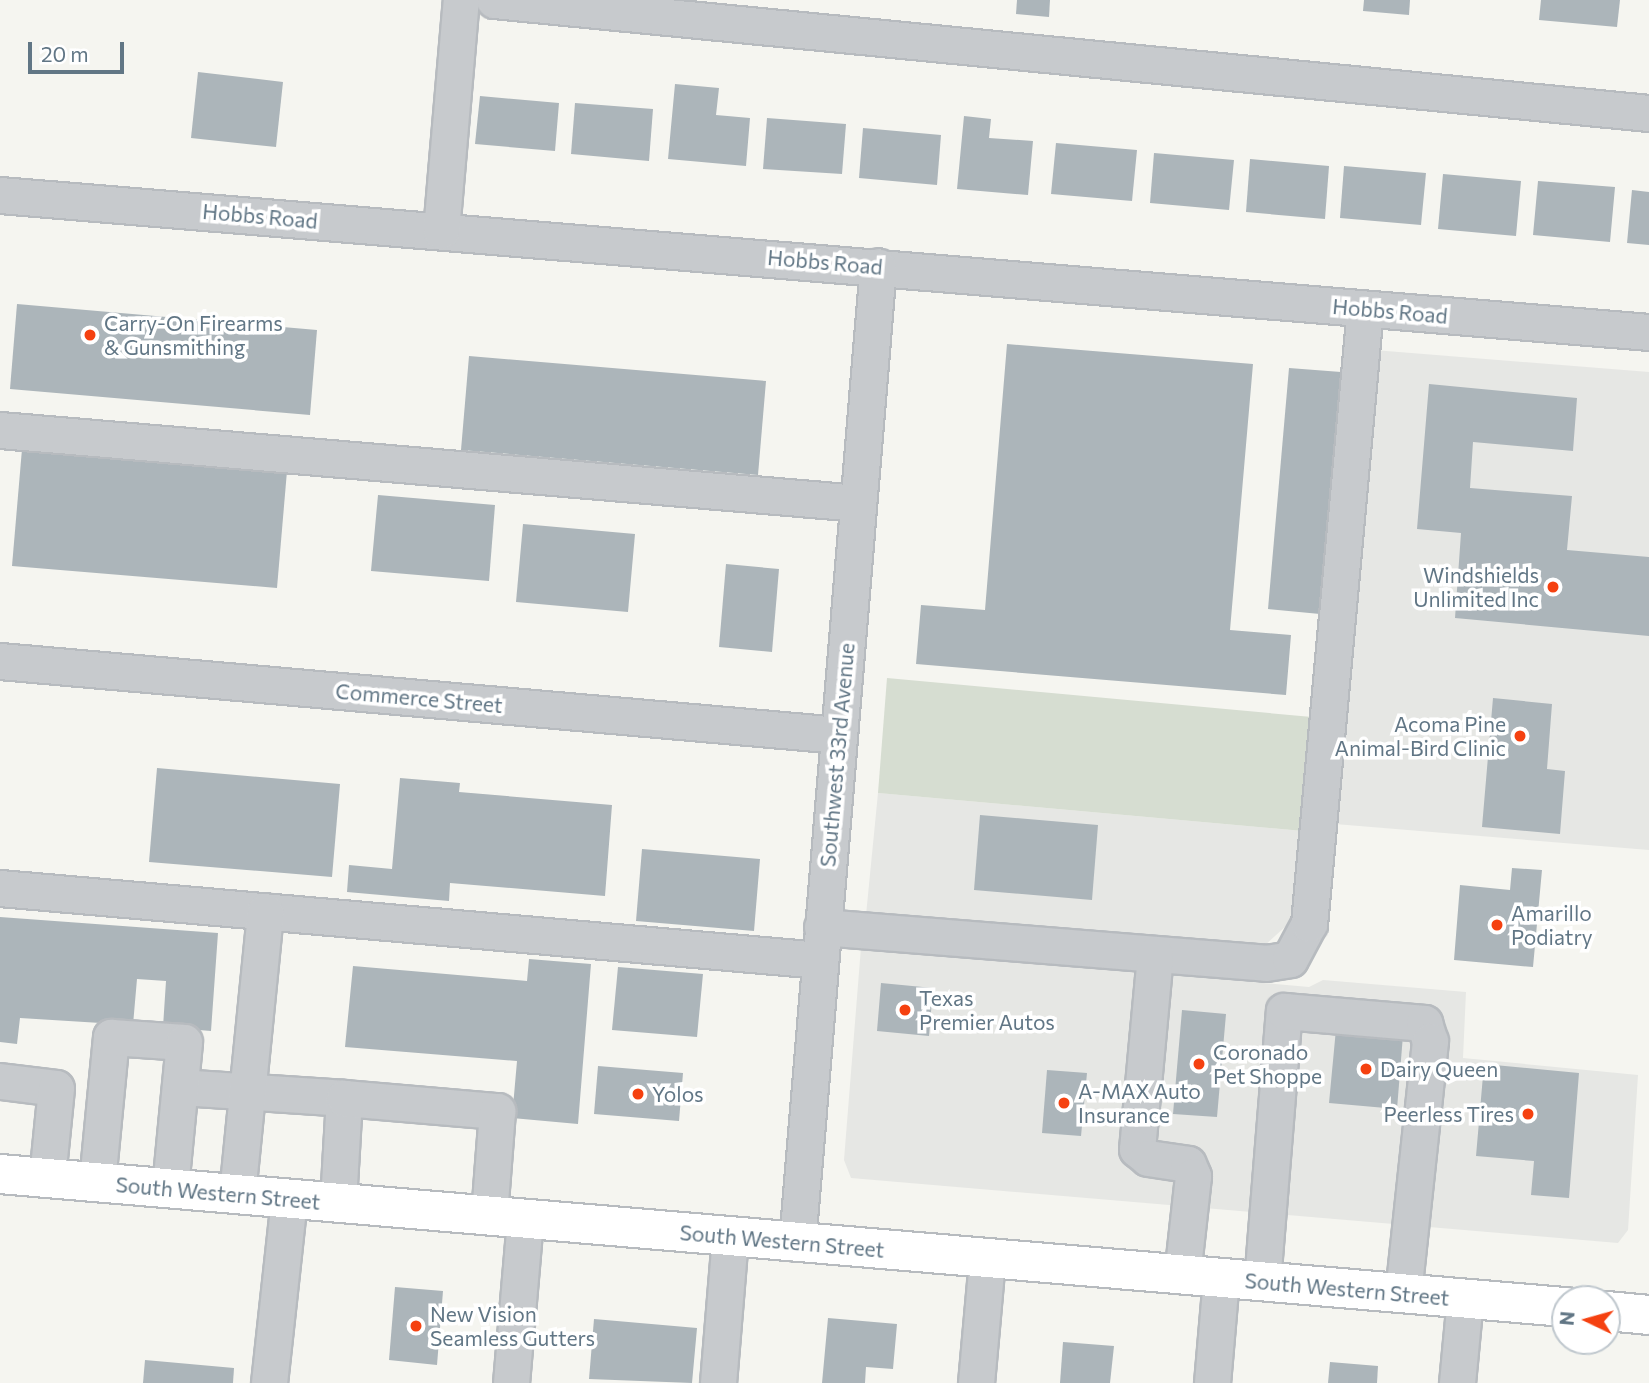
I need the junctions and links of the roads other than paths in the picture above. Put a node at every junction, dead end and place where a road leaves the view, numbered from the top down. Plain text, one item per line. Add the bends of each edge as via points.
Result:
1 (461, 0) edge
2 (494, 0) edge
3 (1649, 113) edge
4 (0, 195) edge
5 (441, 231) junction
6 (878, 266) junction
7 (1365, 309) junction
8 (1649, 332) edge
9 (0, 430) edge
10 (858, 503) junction
11 (0, 661) edge
12 (839, 735) junction
13 (0, 888) edge
14 (265, 911) junction
15 (821, 944) junction
16 (1155, 955) junction
17 (1290, 959) junction
18 (1284, 1011) junction
19 (0, 1081) edge
20 (180, 1087) junction
21 (247, 1092) junction
22 (344, 1098) junction
23 (0, 1174) edge
24 (47, 1178) junction
25 (97, 1182) junction
26 (170, 1188) junction
27 (237, 1194) junction
28 (289, 1199) junction
29 (338, 1203) junction
30 (507, 1217) junction
31 (730, 1237) junction
32 (797, 1243) junction
33 (987, 1259) junction
34 (1182, 1275) junction
35 (1221, 1278) junction
36 (1262, 1282) junction
37 (1403, 1293) junction
38 (1465, 1298) junction
39 (1551, 1306) edge
40 (1621, 1312) edge
41 (1649, 1315) edge
42 (270, 1383) edge
43 (511, 1383) edge
44 (718, 1383) edge
45 (976, 1383) edge
46 (1212, 1383) edge
47 (1457, 1383) edge

1 - 5 street
2 - 3 street
4 - 5 street, Hobbs Road
5 - 6 street, Hobbs Road
6 - 7 street, Hobbs Road
6 - 10 street, Southwest 33rd Avenue
7 - 8 street, Hobbs Road
7 - 17 street via 1309,924
9 - 10 street
10 - 12 street, Southwest 33rd Avenue
11 - 12 street, Commerce Street
12 - 15 street, Southwest 33rd Avenue
13 - 14 street
14 - 15 street
14 - 21 street
15 - 16 street
15 - 32 street, Southwest 33rd Avenue
16 - 17 street
16 - 34 street via 1137,1149 1148,1158 1188,1164 1194,1176
17 - 18 street
18 - 36 street
18 - 37 street via 1424,1023 1430,1041
19 - 24 street via 56,1088
20 - 21 street
20 - 25 street via 184,1042 111,1037
20 - 26 street
21 - 22 street
21 - 27 street
22 - 29 street
22 - 30 street via 497,1111
23 - 24 main road, South Western Street
24 - 25 main road, South Western Street
25 - 26 main road, South Western Street
26 - 27 main road, South Western Street
27 - 28 main road, South Western Street
28 - 29 main road, South Western Street
28 - 42 street
29 - 30 main road, South Western Street
30 - 31 main road, South Western Street
30 - 43 street
31 - 32 main road, South Western Street
31 - 44 street
32 - 33 main road, South Western Street
33 - 34 main road, South Western Street
33 - 45 street
34 - 35 main road, South Western Street
35 - 36 main road, South Western Street
35 - 46 street
36 - 37 main road, South Western Street
37 - 38 main road, South Western Street
38 - 39 main road, South Western Street
38 - 47 street
40 - 41 main road

